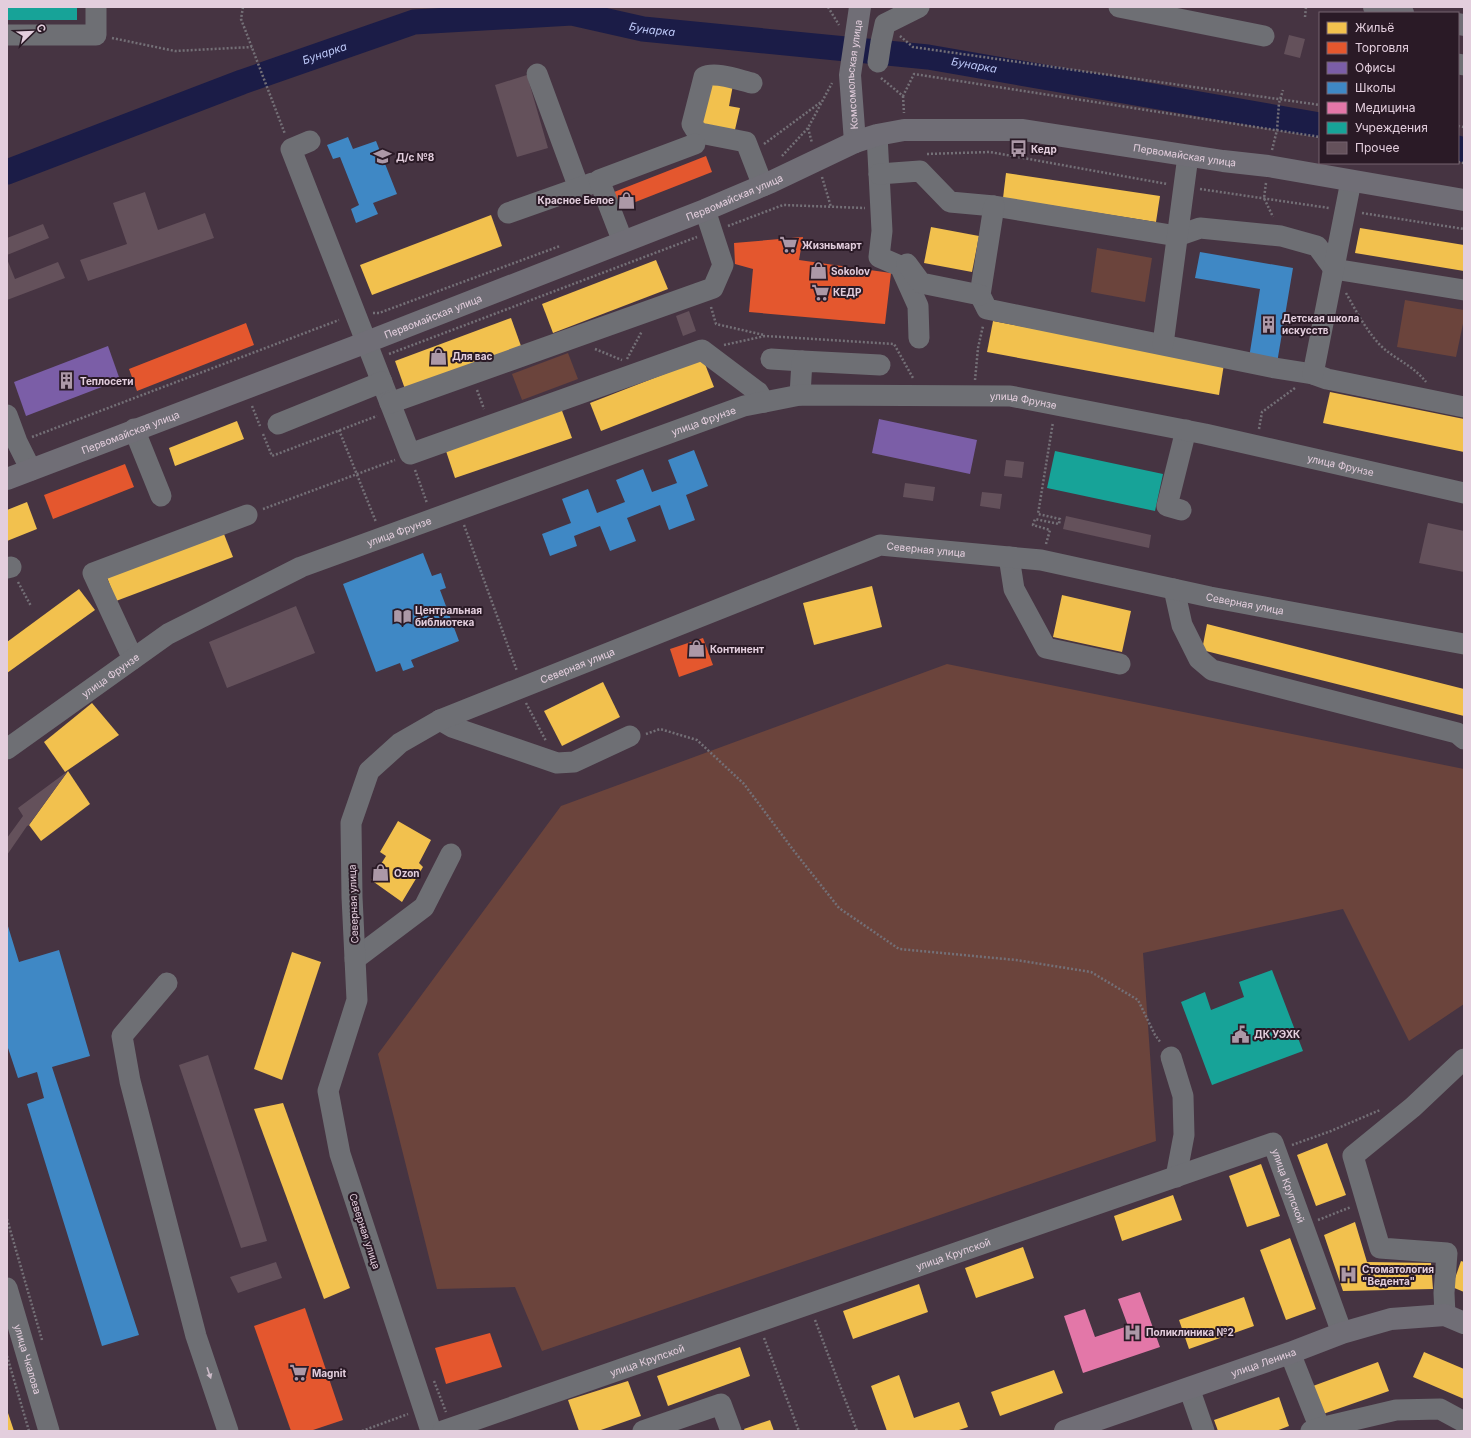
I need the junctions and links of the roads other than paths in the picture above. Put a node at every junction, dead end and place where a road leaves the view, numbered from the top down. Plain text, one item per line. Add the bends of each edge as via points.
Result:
1 (96, 7) edge
2 (919, 7) edge
3 (1119, 7) edge
4 (1374, 7) edge
5 (1398, 12) edge
6 (853, 17) edge
7 (7, 35) edge
8 (1264, 36) dead end
9 (878, 62) road end
10 (537, 74) dead end
11 (752, 83) dead end
12 (878, 135) junction
13 (310, 141) dead end
14 (855, 142) junction
15 (695, 144) dead end
16 (1188, 156) junction
17 (880, 174) junction
18 (599, 180) junction
19 (1351, 182) junction
20 (763, 186) junction
21 (579, 188) junction
22 (1464, 200) edge
23 (994, 206) junction
24 (704, 210) junction
25 (508, 213) dead end
26 (882, 231) junction
27 (1177, 236) junction
28 (623, 242) junction
29 (1334, 269) junction
30 (1464, 290) edge
31 (983, 302) junction
32 (919, 338) dead end
33 (367, 342) junction
34 (1163, 344) junction
35 (771, 359) dead end
36 (802, 361) junction
37 (880, 364) dead end
38 (1312, 374) junction
39 (382, 382) junction
40 (800, 395) junction
41 (764, 402) junction
42 (391, 407) junction
43 (1464, 407) edge
44 (7, 415) edge
45 (278, 424) dead end
46 (134, 429) junction
47 (1186, 430) junction
48 (31, 470) junction
49 (7, 479) edge
50 (1464, 493) edge
51 (161, 496) dead end
52 (1182, 510) dead end
53 (247, 515) road end
54 (1009, 557) junction
55 (1174, 589) junction
56 (1464, 644) edge
57 (134, 659) junction
58 (1120, 664) dead end
59 (440, 720) junction
60 (630, 736) road end
61 (1464, 739) edge
62 (7, 749) edge
63 (451, 854) dead end
64 (355, 959) junction
65 (167, 983) dead end
66 (1171, 1057) road end
67 (1464, 1059) edge
68 (1176, 1177) junction
69 (7, 1288) edge
70 (1455, 1319) edge
71 (1342, 1333) junction
72 (1290, 1353) junction
73 (1188, 1388) junction
74 (1464, 1422) edge
75 (447, 1429) edge
76 (1317, 1430) edge
77 (48, 1431) edge
78 (228, 1431) edge
79 (431, 1431) edge
80 (643, 1431) edge
81 (731, 1431) edge
82 (1066, 1431) edge
83 (1204, 1431) edge

1 - 7 street via 96,35
2 - 9 street via 908,12 883,33
3 - 8 street
4 - 5 main road
6 - 14 main road, Комсомольская улица via 841,79
10 - 21 street
11 - 20 street via 708,74 704,77 692,124 700,133 746,142
12 - 14 main road, Первомайская улица
12 - 16 main road, Первомайская улица via 904,130 1023,130
12 - 17 street
13 - 33 street via 291,149
14 - 20 main road, Первомайская улица
15 - 18 street
16 - 19 main road, Первомайская улица via 1268,166
16 - 27 street
17 - 23 street via 920,171 950,202
17 - 26 street
18 - 21 street
18 - 28 street
19 - 22 main road, Первомайская улица
19 - 29 street
20 - 24 main road, Первомайская улица
21 - 25 street
23 - 27 street
23 - 31 street
24 - 28 main road, Первомайская улица
24 - 42 street via 723,265 713,288 471,374
26 - 31 street via 921,283
26 - 32 street via 879,257 900,266 918,306
27 - 29 street via 1200,228 1282,236 1316,246
27 - 34 street
28 - 33 main road, Первомайская улица
29 - 30 street
29 - 38 street
31 - 34 street
33 - 39 street
33 - 46 main road, Первомайская улица
34 - 38 street
35 - 36 street
36 - 37 street
36 - 40 street
38 - 43 street
39 - 42 street
39 - 45 street
40 - 41 street, улица Фрунзе
40 - 47 street, улица Фрунзе via 1010,396
41 - 42 street via 758,392 702,350 410,454
41 - 57 street, улица Фрунзе via 744,406 301,567 168,634
44 - 48 street
46 - 48 main road, Первомайская улица
46 - 51 street
47 - 50 street, улица Фрунзе
47 - 52 street via 1167,506
48 - 49 main road, Первомайская улица
53 - 57 street via 85,576
54 - 55 street, Северная улица via 1041,560
54 - 58 street via 1014,588 1046,648
54 - 59 street, Северная улица via 880,545
55 - 56 street, Северная улица
55 - 61 street via 1182,625 1200,659 1212,670 1457,733
57 - 62 street, улица Фрунзе
59 - 60 street via 452,727 557,763 574,762
59 - 64 street, Северная улица via 400,742 369,771 351,823
63 - 64 street via 424,907
64 - 79 street, Северная улица via 357,1000 328,1091 340,1154 433,1405
65 -> 78 street via 122,1036 130,1081 196,1336
66 - 68 street via 1183,1096 1184,1135
67 - 70 street via 1413,1107 1353,1156 1380,1248 1447,1253 1444,1293
68 - 71 street, улица Крупской via 1273,1143
68 - 75 street, улица Крупской
69 - 77 street, улица Чкалова
70 - 71 main road, улица Ленина via 1390,1319
71 - 72 main road, улица Ленина
72 - 73 main road, улица Ленина
72 - 76 street
73 - 82 main road, улица Ленина
73 - 83 street
74 - 76 street via 1440,1410 1396,1410
80 - 81 street via 720,1404

